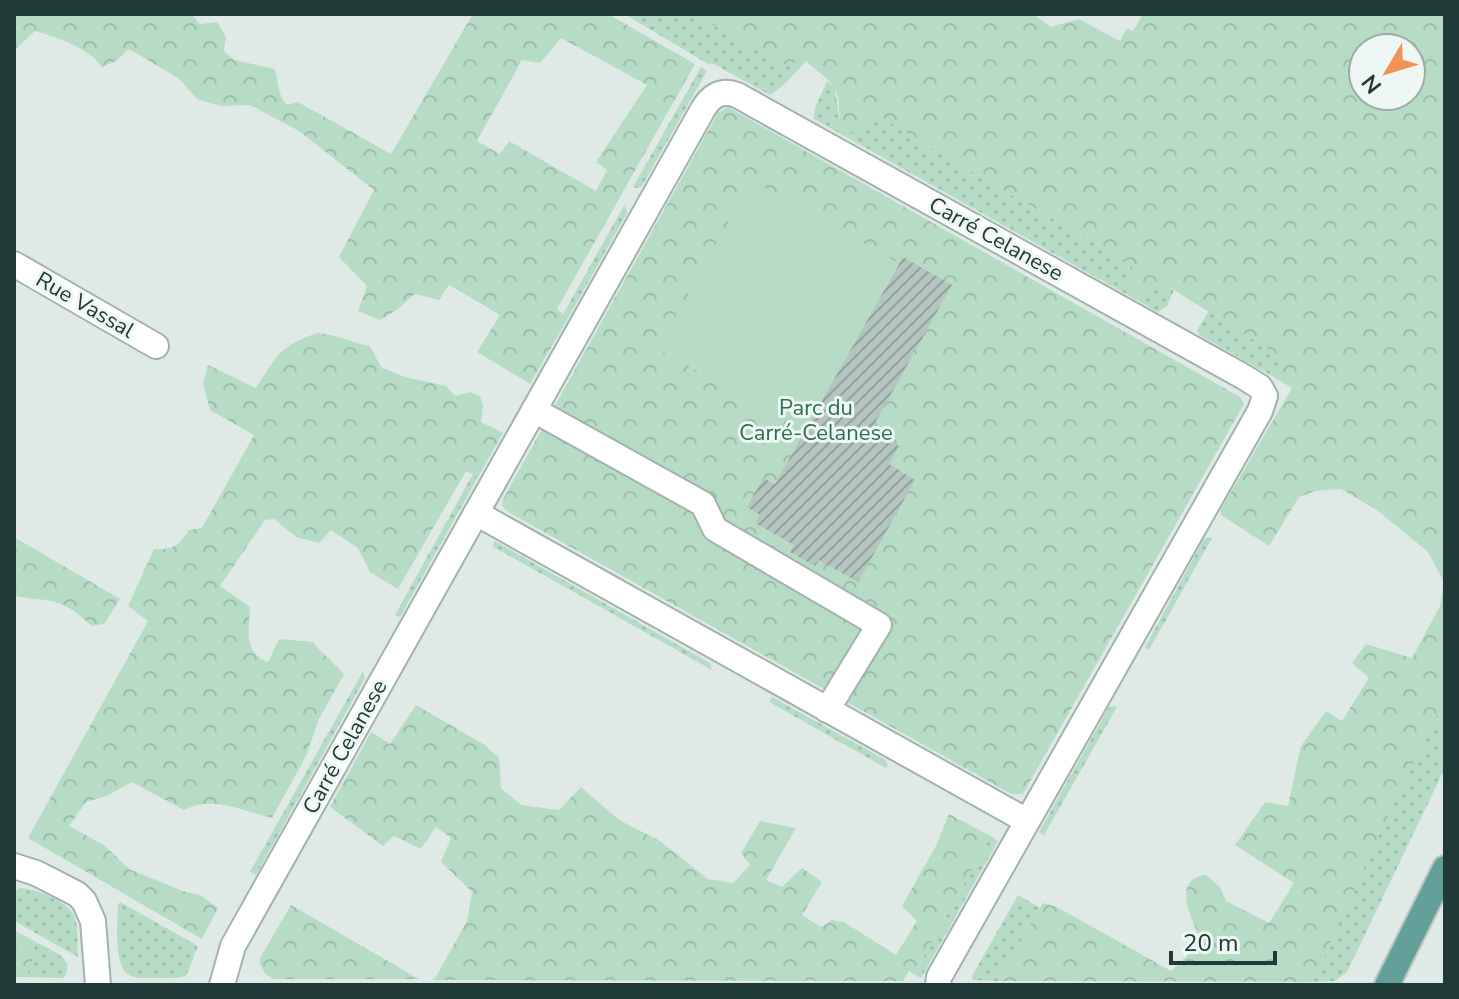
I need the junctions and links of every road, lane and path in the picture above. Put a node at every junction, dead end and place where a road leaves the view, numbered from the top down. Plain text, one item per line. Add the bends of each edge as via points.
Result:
1 (14, 264) edge
2 (156, 346) dead end
3 (534, 410) junction
4 (476, 513) junction
5 (827, 710) junction
6 (1027, 821) junction
7 (14, 866) edge
8 (1445, 868) edge
9 (98, 985) edge
10 (222, 985) edge
11 (938, 985) edge
12 (1387, 985) edge

1 - 2 street, Rue Vassal
3 - 4 street, Carré Celanese
3 - 5 street via 703,504 715,529 879,625
3 - 6 street, Carré Celanese via 705,104 727,92 1260,387 1265,396 1260,411
4 - 5 street
4 - 10 street, Carré Celanese via 233,946
5 - 6 street
6 - 11 street, Carré Celanese
7 - 9 street via 84,901 93,921
8 - 12 main road

